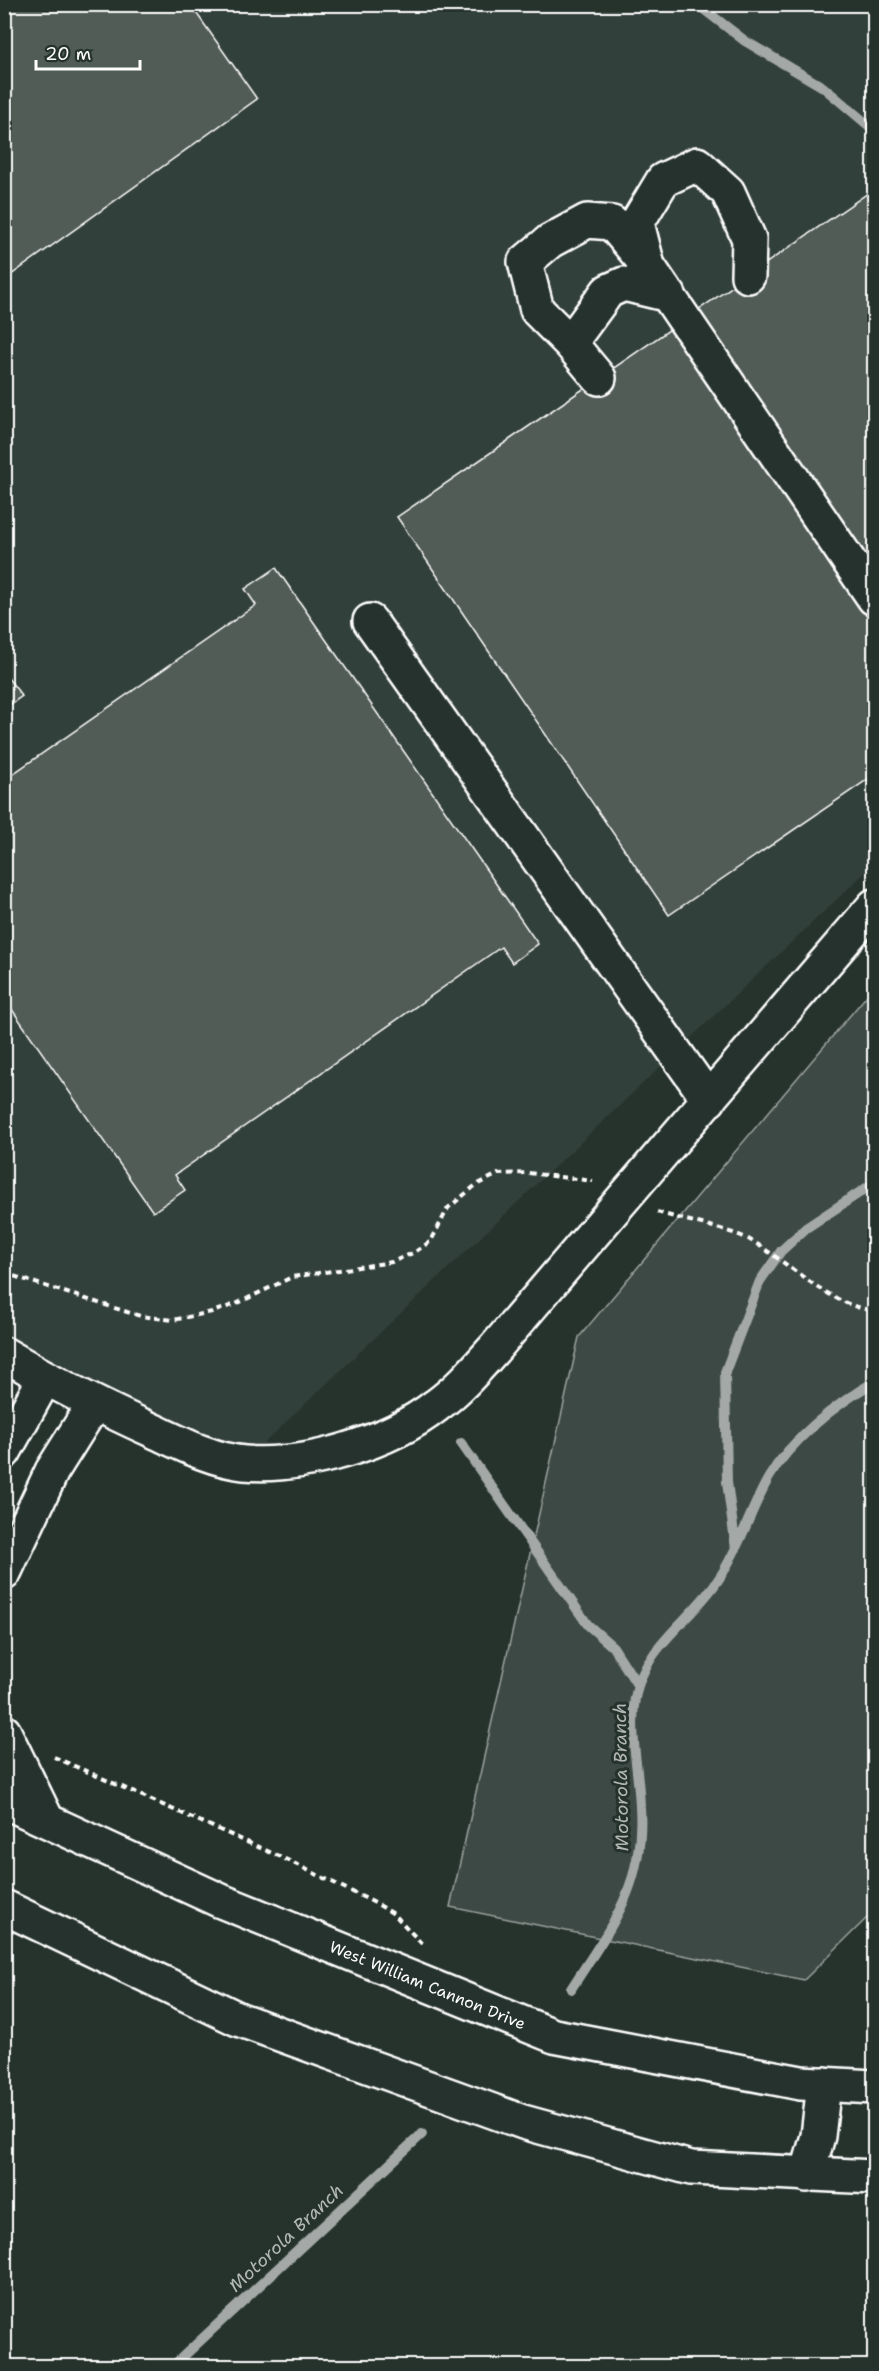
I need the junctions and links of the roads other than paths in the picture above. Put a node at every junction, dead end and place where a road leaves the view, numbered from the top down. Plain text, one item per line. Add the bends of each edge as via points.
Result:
1 (648, 266) junction
2 (748, 276) dead end
3 (669, 295) junction
4 (570, 343) junction
5 (600, 378) dead end
6 (874, 598) edge
7 (370, 621) dead end
8 (874, 906) edge
9 (709, 1100) junction
10 (4, 1354) edge
11 (45, 1378) junction
12 (94, 1404) junction
13 (4, 1452) edge
14 (4, 1574) edge
15 (4, 1732) edge
16 (4, 1801) edge
17 (47, 1820) junction
18 (4, 1907) edge
19 (824, 2084) junction
20 (874, 2087) edge
21 (807, 2175) junction
22 (874, 2177) edge

1 - 2 main road via 637,223 663,180 697,164 728,192 749,239
1 - 3 main road
1 - 4 main road via 612,223 587,221 550,241 525,262 537,310
3 - 4 main road via 624,284 608,291
3 - 6 main road
4 - 5 main road
7 - 9 main road
8 - 9 main road
9 - 12 main road via 495,1348 459,1386 404,1428 329,1454 243,1463 193,1449
10 - 11 main road
11 - 12 main road
11 - 13 main road
12 - 14 main road via 52,1471
15 - 17 main road
16 - 17 main road, West William Cannon Drive
17 - 19 main road, West William Cannon Drive via 221,1901 554,2036 801,2083
18 - 21 main road via 238,2019 523,2122 691,2168
19 - 20 main road, West William Cannon Drive
19 - 21 main road via 818,2136
21 - 22 main road

